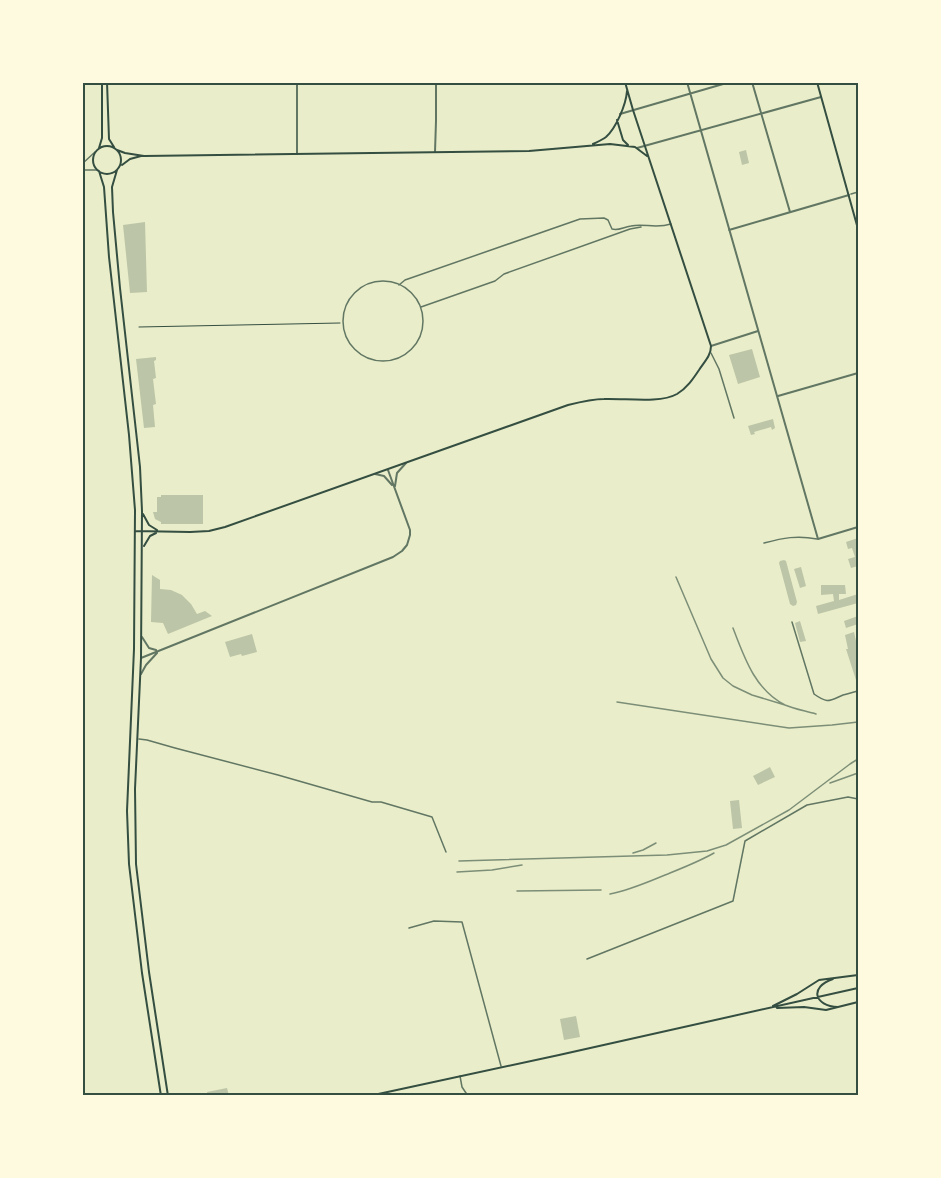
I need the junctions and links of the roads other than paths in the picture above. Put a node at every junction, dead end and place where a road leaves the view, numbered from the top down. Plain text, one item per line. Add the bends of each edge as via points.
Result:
1 (102, 82) edge
2 (107, 82) edge
3 (297, 82) edge
4 (435, 82) edge
5 (687, 82) edge
6 (730, 82) edge
7 (752, 82) edge
8 (817, 82) edge
9 (626, 84) edge
10 (690, 94) junction
11 (821, 97) junction
12 (633, 110) junction
13 (620, 114) junction
14 (761, 114) junction
15 (617, 120) junction
16 (700, 131) junction
17 (587, 146) junction
18 (629, 146) junction
19 (645, 147) junction
20 (116, 148) junction
21 (638, 148) junction
22 (97, 150) junction
23 (435, 152) junction
24 (297, 154) junction
25 (144, 156) junction
26 (649, 157) junction
27 (82, 164) edge
28 (118, 169) junction
29 (82, 170) edge
30 (99, 171) junction
31 (858, 192) edge
32 (849, 195) junction
33 (790, 212) junction
34 (671, 224) junction
35 (642, 226) junction
36 (858, 229) edge
37 (729, 230) junction
38 (399, 285) junction
39 (420, 307) junction
40 (758, 331) junction
41 (711, 346) junction
42 (711, 352) junction
43 (858, 373) edge
44 (777, 396) junction
45 (734, 418) dead end
46 (406, 463) junction
47 (388, 470) junction
48 (375, 474) junction
49 (395, 489) junction
50 (142, 510) junction
51 (858, 527) edge
52 (135, 531) junction
53 (142, 531) junction
54 (159, 532) junction
55 (818, 539) junction
56 (764, 543) dead end
57 (142, 548) junction
58 (792, 622) dead end
59 (141, 635) junction
60 (159, 651) junction
61 (141, 658) junction
62 (133, 662) junction
63 (140, 677) junction
64 (858, 691) edge
65 (138, 739) junction
66 (858, 799) edge
67 (446, 852) dead end
68 (409, 928) dead end
69 (587, 959) dead end
70 (858, 975) edge
71 (839, 977) junction
72 (858, 988) edge
73 (818, 997) junction
74 (858, 1002) edge
75 (771, 1007) junction
76 (839, 1008) junction
77 (502, 1067) junction
78 (459, 1076) junction
79 (161, 1095) edge
80 (168, 1095) edge
81 (369, 1095) edge
82 (468, 1095) edge

1 - 22 main road via 102,138
2 - 20 main road via 109,139
3 - 24 street
4 - 23 street
5 - 10 street
6 - 10 street
7 - 14 street
8 - 11 main road
9 - 12 main road
9 - 13 main road
10 - 12 street
10 - 16 street
11 - 14 street
11 - 32 main road
12 - 13 street
12 - 19 main road
13 - 15 main road
14 - 16 street
14 - 33 street
15 - 17 main road via 605,138
15 - 18 main road
16 - 19 street
16 - 37 street
17 - 18 main road
17 - 23 main road
18 - 21 main road
19 - 21 street
19 - 26 main road
20 - 22 main road via 105,146
20 - 25 main road
20 - 28 main road via 121,159
21 - 26 main road
22 - 27 street
22 - 30 main road via 93,157
23 - 24 main road
24 - 25 main road
25 - 28 main road via 130,159
26 - 34 main road
28 - 30 main road via 108,174
28 - 50 main road via 112,187 113,218
29 - 30 street
30 - 52 main road via 104,187 129,435
31 - 32 street
32 - 33 street
32 - 36 main road
33 - 37 street
34 - 35 street
34 - 41 main road
35 - 38 street via 614,231 604,218 580,219
35 - 39 street
37 - 40 street
38 - 39 street via 410,292
38 - 39 street via 366,285 350,298 341,323 354,350 365,358 383,362 411,350 423,324
40 - 41 street
40 - 44 street
41 - 42 main road
42 - 45 street
42 - 46 main road via 687,387 674,396 579,402
43 - 44 street
44 - 55 street
46 - 47 main road
46 - 49 street via 397,473
47 - 48 main road
47 - 49 street
48 - 49 street via 387,478
48 - 54 main road via 218,529
49 - 60 street via 410,532 407,545 398,554
50 - 53 main road
50 - 54 main road
51 - 55 street
52 - 53 main road
52 - 62 main road
53 - 54 main road
53 - 57 main road
54 - 57 main road via 150,536
55 - 56 street via 787,537
57 - 59 main road
58 - 64 street via 814,694 832,701
59 - 60 street via 149,648
59 - 61 main road
60 - 61 street
60 - 63 street
61 - 62 main road
61 - 63 main road
62 - 79 main road via 128,848
63 - 65 main road
65 - 67 street via 432,817
65 - 80 main road via 137,870
66 - 69 street via 848,797 807,805 745,841 733,901
68 - 77 street via 434,921 462,922
70 - 71 main road
71 - 73 main road via 821,985
71 - 75 main road via 815,981
72 - 73 main road
73 - 75 main road
73 - 76 main road via 827,1006
74 - 76 main road
75 - 76 main road
75 - 77 main road
77 - 78 main road
78 - 81 main road
78 - 82 street

